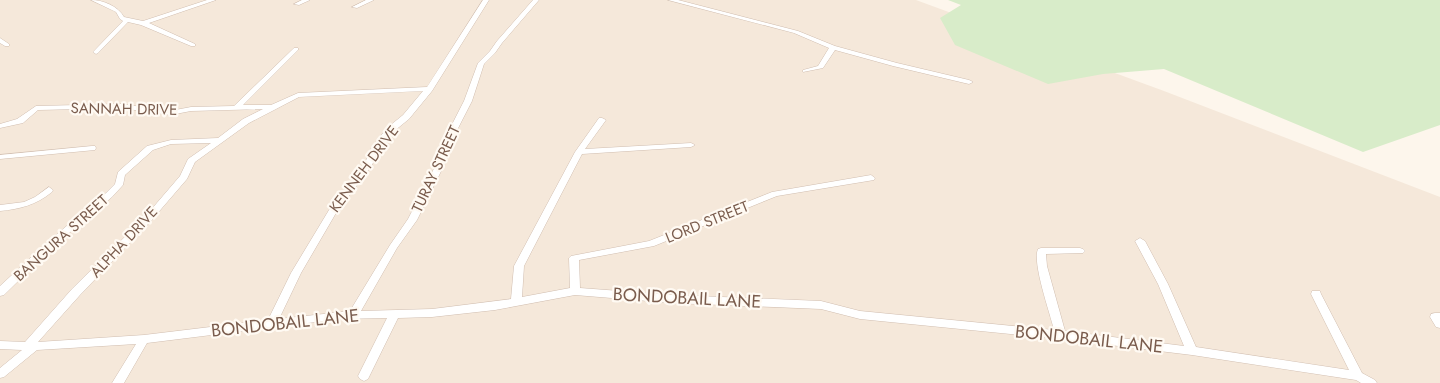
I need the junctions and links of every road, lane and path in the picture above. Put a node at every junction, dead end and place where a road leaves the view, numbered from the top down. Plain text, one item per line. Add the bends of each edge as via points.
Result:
1 (94, 0) edge
2 (212, 0) edge
3 (307, 0) edge
4 (372, 0) edge
5 (486, 0) edge
6 (536, 0) edge
7 (672, 0) edge
8 (297, 4) dead end
9 (355, 6) dead end
10 (127, 20) junction
11 (143, 22) junction
12 (0, 40) edge
13 (7, 45) dead end
14 (193, 45) dead end
15 (833, 46) junction
16 (296, 49) dead end
17 (96, 52) dead end
18 (805, 71) dead end
19 (969, 82) dead end
20 (429, 89) junction
21 (272, 106) junction
22 (237, 107) junction
23 (602, 120) dead end
24 (0, 126) edge
25 (220, 140) junction
26 (691, 145) dead end
27 (92, 148) dead end
28 (579, 152) junction
29 (0, 157) edge
30 (871, 178) dead end
31 (49, 190) dead end
32 (0, 208) edge
33 (1140, 241) dead end
34 (1080, 251) dead end
35 (575, 291) junction
36 (0, 292) edge
37 (1316, 294) dead end
38 (516, 302) junction
39 (396, 313) junction
40 (353, 316) junction
41 (1440, 317) edge
42 (272, 322) junction
43 (1440, 324) edge
44 (1061, 335) junction
45 (144, 339) junction
46 (0, 345) edge
47 (31, 346) junction
48 (1192, 350) junction
49 (0, 374) edge
50 (364, 376) dead end
51 (1358, 376) junction
52 (118, 383) edge
53 (1371, 383) edge

1 - 10 street via 118,11
2 - 11 street
3 - 8 street
4 - 9 street
5 - 20 street, KENNEH DRIVE
6 - 40 street, TURAY STREET via 482,63 468,101 448,140 445,155 412,220
7 - 15 street via 796,32
10 - 11 street
10 - 17 street
11 - 14 street
12 - 13 street
15 - 18 street via 821,67
15 - 19 street
16 - 22 street
20 - 21 street via 298,95
20 - 42 street, KENNEH DRIVE via 375,149 368,166 332,212
21 - 22 street, SANNAH DRIVE
21 - 25 street
22 - 24 street, SANNAH DRIVE via 170,113 121,106 36,108 20,121
23 - 28 street
25 - 36 street, BANGURA STREET via 171,142 150,148 121,174 119,185 109,195
25 - 47 street, ALPHA DRIVE via 191,161 184,177 147,220 76,292
26 - 28 street
27 - 29 street
28 - 38 street via 519,266
30 - 35 street, LORD STREET via 775,194 651,244 574,258
31 - 32 street via 38,200
33 - 48 street
34 - 44 street via 1040,251
35 - 38 street, BONDOBAIL LANE
35 - 44 street, BONDOBAIL LANE via 821,305 860,315
37 - 51 street
38 - 39 street, BONDOBAIL LANE via 432,314
39 - 40 street, BONDOBAIL LANE
39 - 50 street
40 - 42 street, BONDOBAIL LANE
41 - 43 street via 1435,317
42 - 45 street, BONDOBAIL LANE
44 - 48 street, BONDOBAIL LANE
45 - 47 street, BONDOBAIL LANE
45 - 52 street
46 - 47 street, BONDOBAIL LANE
47 - 49 street, ALPHA DRIVE
48 - 51 street, BONDOBAIL LANE
51 - 53 street, BONDOBAIL LANE

